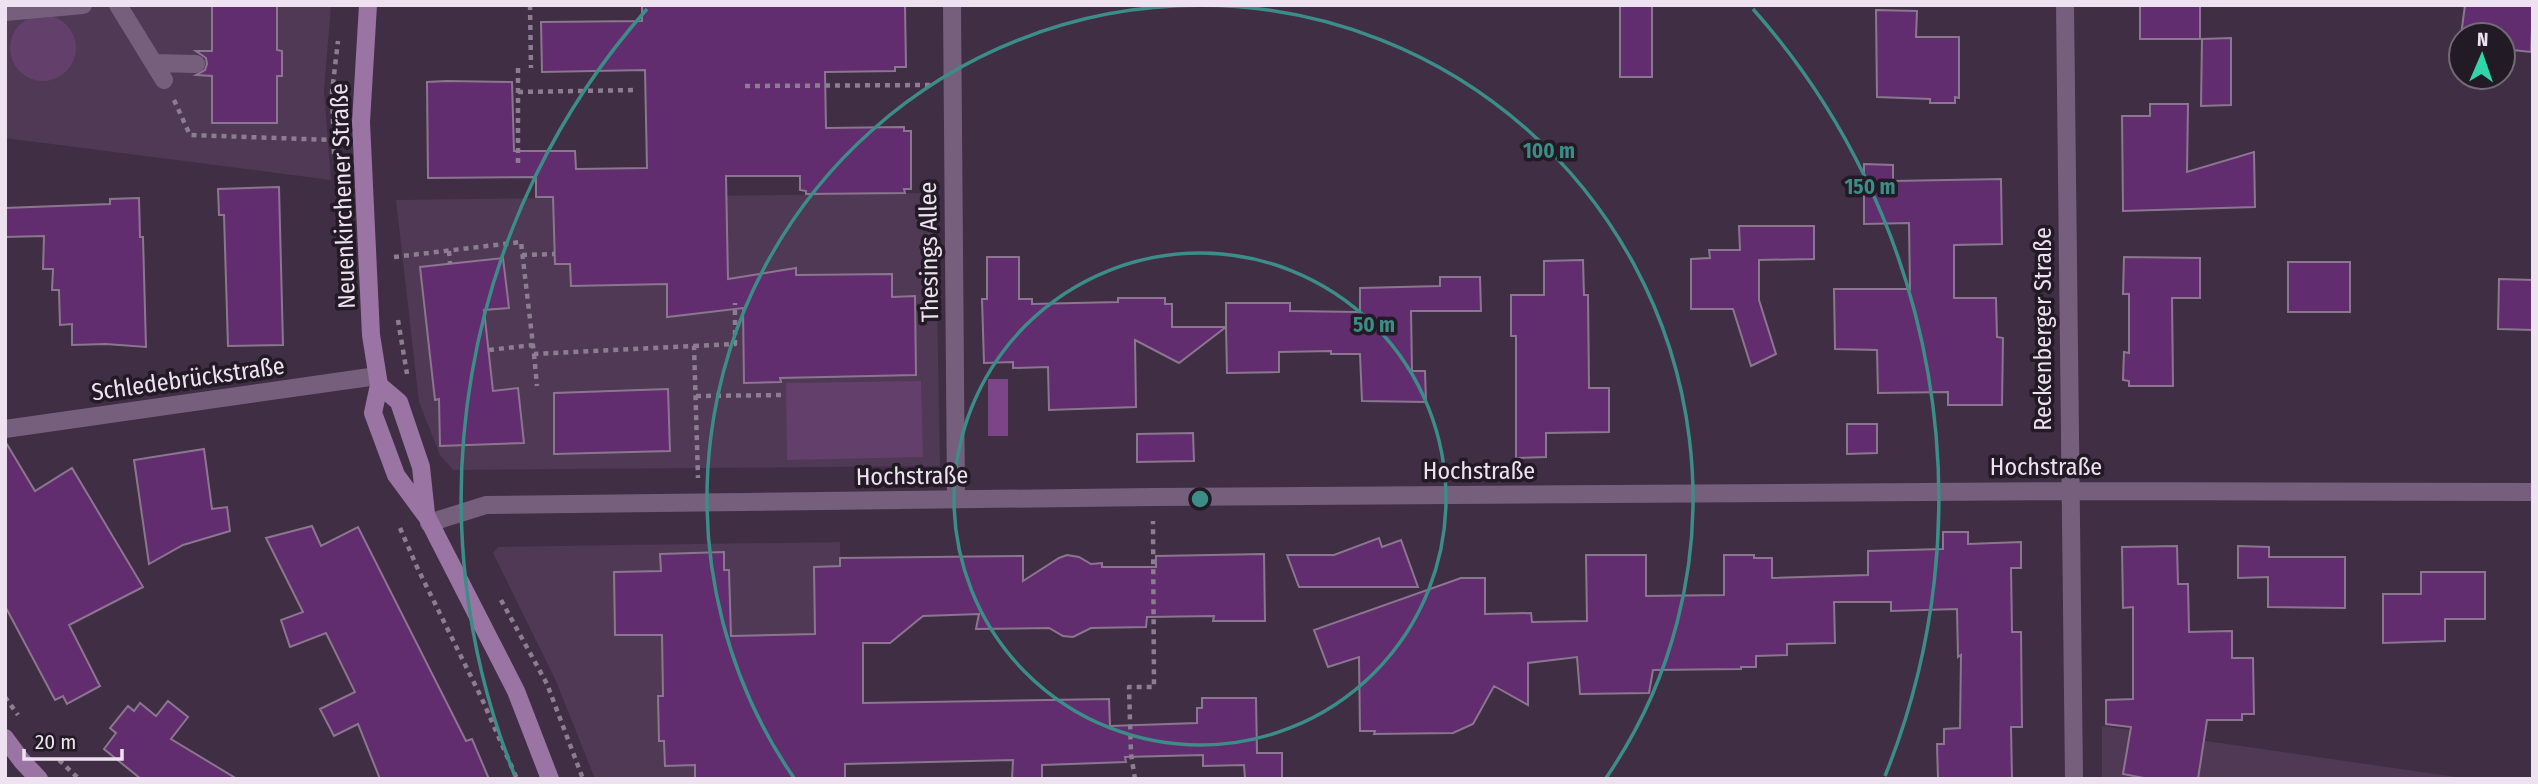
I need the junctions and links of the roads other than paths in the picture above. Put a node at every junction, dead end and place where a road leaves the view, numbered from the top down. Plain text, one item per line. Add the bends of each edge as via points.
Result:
1 (83, 5) edge
2 (118, 5) edge
3 (368, 5) edge
4 (952, 5) edge
5 (2065, 5) edge
6 (11, 9) edge
7 (154, 63) junction
8 (196, 64) dead end
9 (164, 80) road end
10 (378, 381) junction
11 (5, 429) edge
12 (2069, 492) junction
13 (2533, 492) edge
14 (956, 499) junction
15 (428, 520) junction
16 (5, 738) edge
17 (39, 779) edge
18 (550, 779) edge
19 (2074, 779) edge

1 - 6 street
2 - 7 street
3 - 10 main road, Neuenkirchener Straße via 361,122
4 - 14 street, Thesings Allee
5 - 12 street, Reckenberger Straße
7 - 8 street
7 - 9 street
10 - 11 street, Schledebrückstraße
10 - 15 main road, Neuenkirchener Straße via 399,402 421,467
10 - 15 main road, Neuenkirchener Straße via 373,413 396,475
12 - 13 street, Hochstraße
12 - 14 street, Hochstraße
12 - 19 street, Reckenberger Straße
14 - 15 street, Hochstraße via 486,505
15 - 18 main road, Neuenkirchener Straße via 516,691
16 - 17 main road

